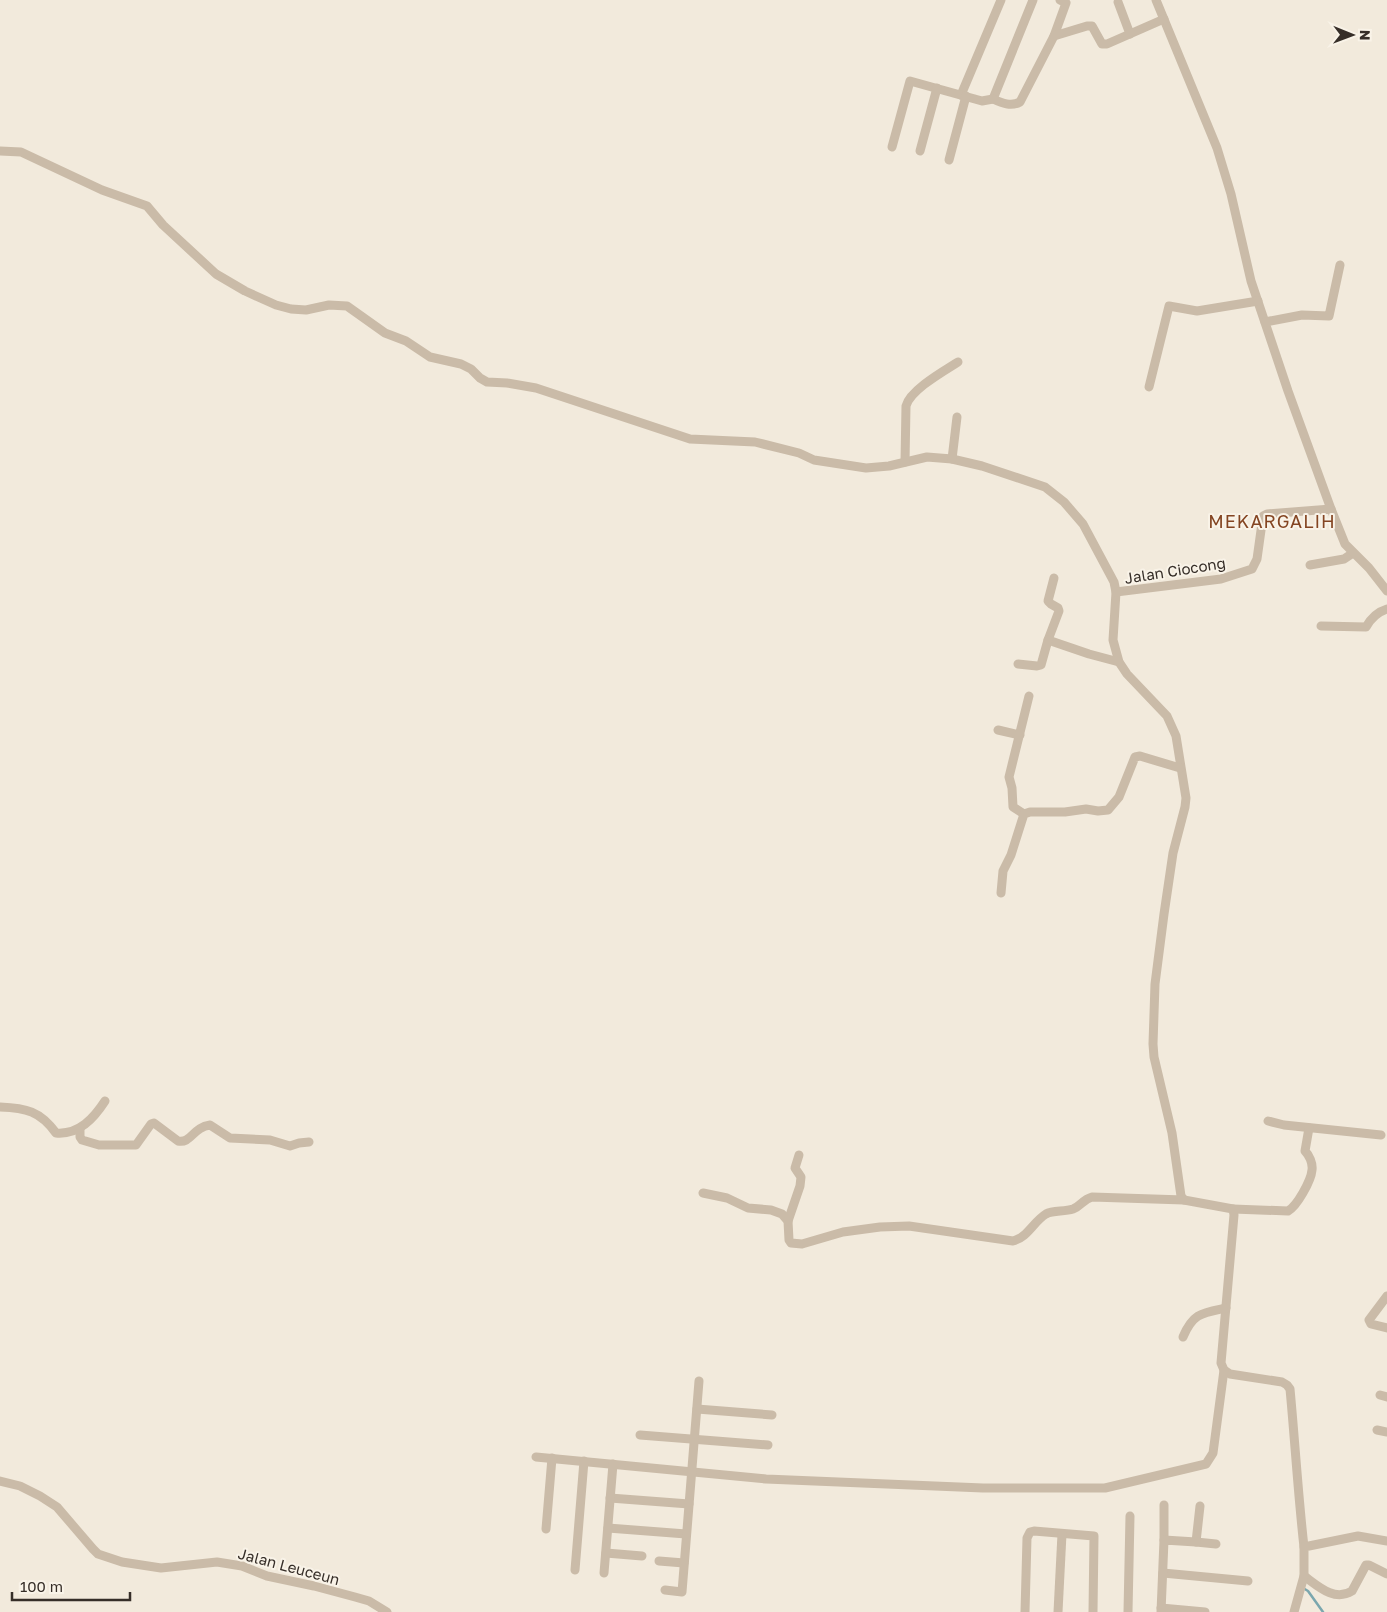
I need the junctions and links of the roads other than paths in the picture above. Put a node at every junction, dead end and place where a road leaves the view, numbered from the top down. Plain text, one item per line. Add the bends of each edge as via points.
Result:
1 (1002, 0) edge
2 (1032, 0) edge
3 (1060, 0) edge
4 (1156, 0) edge
5 (1118, 2) dead end
6 (1164, 19) junction
7 (1130, 34) junction
8 (1054, 36) junction
9 (937, 88) junction
10 (964, 96) junction
11 (993, 100) junction
12 (892, 147) dead end
13 (0, 151) edge
14 (920, 151) dead end
15 (949, 160) dead end
16 (1340, 265) dead end
17 (1258, 301) junction
18 (1265, 322) junction
19 (958, 362) dead end
20 (1149, 386) dead end
21 (957, 418) dead end
22 (952, 459) junction
23 (905, 462) junction
24 (1331, 509) junction
25 (1353, 553) junction
26 (1310, 565) dead end
27 (1054, 578) dead end
28 (1387, 590) edge
29 (1116, 592) junction
30 (1387, 610) edge
31 (1321, 626) dead end
32 (1048, 640) junction
33 (1119, 662) junction
34 (1018, 664) dead end
35 (1029, 696) dead end
36 (998, 730) dead end
37 (1020, 735) junction
38 (1180, 768) junction
39 (1024, 814) junction
40 (1001, 893) dead end
41 (105, 1101) dead end
42 (0, 1107) edge
43 (1268, 1121) dead end
44 (80, 1128) junction
45 (1309, 1128) junction
46 (1381, 1136) dead end
47 (309, 1142) dead end
48 (799, 1155) dead end
49 (703, 1194) dead end
50 (1184, 1200) junction
51 (1233, 1209) junction
52 (788, 1221) junction
53 (1387, 1296) edge
54 (1226, 1308) junction
55 (1387, 1328) edge
56 (1183, 1337) dead end
57 (1224, 1370) junction
58 (699, 1381) dead end
59 (696, 1409) junction
60 (772, 1415) dead end
61 (1377, 1430) dead end
62 (1387, 1432) edge
63 (640, 1435) dead end
64 (694, 1439) junction
65 (768, 1445) dead end
66 (536, 1457) dead end
67 (552, 1458) junction
68 (584, 1461) junction
69 (613, 1464) junction
70 (691, 1472) junction
71 (0, 1482) edge
72 (610, 1498) junction
73 (689, 1504) junction
74 (1164, 1505) dead end
75 (1200, 1506) dead end
76 (1130, 1516) dead end
77 (608, 1528) junction
78 (546, 1529) dead end
79 (686, 1534) junction
80 (1062, 1534) junction
81 (1164, 1540) junction
82 (1387, 1541) edge
83 (1196, 1542) junction
84 (1216, 1544) dead end
85 (1304, 1547) junction
86 (606, 1553) junction
87 (642, 1556) dead end
88 (659, 1561) dead end
89 (684, 1563) junction
90 (575, 1570) dead end
91 (604, 1573) dead end
92 (1162, 1573) junction
93 (1387, 1574) edge
94 (1304, 1576) junction
95 (1248, 1581) dead end
96 (664, 1590) dead end
97 (1161, 1610) edge
98 (388, 1612) edge
99 (1025, 1612) edge
100 (1058, 1612) edge
101 (1093, 1612) edge
102 (1128, 1612) edge
103 (1205, 1612) edge
104 (1294, 1612) edge

1 - 10 street
2 - 11 street
3 - 8 street via 1066,3
4 - 6 street
5 - 7 street
6 - 7 street
6 - 17 street via 1217,148
7 - 8 street via 1106,44 1102,44 1092,26
8 - 11 street via 1020,102 1015,105
9 - 10 street
9 - 12 street via 910,81
9 - 14 street
10 - 11 street
10 - 15 street
13 - 23 street via 21,152 102,190 146,206 216,274 245,291 291,309 347,306 385,333 406,341 430,357 461,364 487,382 536,388 690,439 755,442 814,460 866,468
16 - 18 street via 1329,316 1302,315
17 - 18 street
17 - 20 street via 1197,311 1169,306
18 - 24 street
19 - 23 street via 908,400
21 - 22 street
22 - 23 street via 927,457
22 - 29 street via 982,466 1055,493 1083,524 1114,582
24 - 25 street via 1345,544
24 - 29 street, Jalan Ciocong via 1263,516 1257,559 1252,569 1221,579
25 - 26 street via 1344,559
25 - 28 street
27 - 32 street via 1048,601 1059,611
29 - 33 street via 1113,640
30 - 31 street via 1371,618 1366,627
32 - 33 street
32 - 34 street via 1041,665
33 - 38 street via 1167,716 1176,736
35 - 37 street
36 - 37 street
37 - 39 street via 1009,777 1013,808
38 - 39 street via 1135,757 1119,797 1108,810
38 - 50 street via 1186,798 1173,853 1164,914 1155,984 1153,1044
39 - 40 street via 1003,871
41 - 44 street
42 - 44 street via 33,1112 56,1133
43 - 45 street
44 - 47 street via 82,1140 99,1145 136,1145 154,1123 178,1142 186,1142 199,1127 210,1125 230,1138 270,1140 290,1146
45 - 46 street
45 - 51 street via 1305,1150 1312,1170 1291,1210
48 - 52 street via 795,1168 801,1177 800,1186
49 - 52 street via 727,1198 748,1208 771,1210 782,1214
50 - 51 street
50 - 52 street via 1092,1196 1075,1209 1047,1213 1021,1239 1013,1241 910,1226 843,1232 802,1244 789,1240
51 - 54 street
53 - 55 street via 1369,1320 1371,1324
54 - 56 street via 1199,1314
54 - 57 street via 1221,1363
57 - 70 street via 1213,1453 1206,1464 1105,1488 883,1485
57 - 85 street via 1230,1374 1282,1382 1290,1389
58 - 59 street
59 - 60 street
59 - 64 street
61 - 62 street
63 - 64 street
64 - 65 street
64 - 70 street
66 - 67 street
67 - 68 street
67 - 78 street
68 - 69 street
68 - 90 street
69 - 70 street
69 - 72 street
70 - 73 street
71 - 98 street, Jalan Leuceun via 20,1486 57,1507 98,1554 122,1562 161,1568 217,1562 242,1566 266,1576 368,1601
72 - 73 street
72 - 77 street
73 - 79 street
74 - 81 street
75 - 83 street
76 - 102 street
77 - 79 street
77 - 86 street
79 - 89 street
80 - 99 street via 1034,1531 1029,1535
80 - 100 street
80 - 101 street via 1094,1536
81 - 83 street
81 - 92 street
82 - 85 street via 1358,1536
83 - 84 street
85 - 94 street
86 - 87 street
86 - 91 street
88 - 89 street
89 - 96 street via 682,1592
92 - 95 street
92 - 97 street
93 - 94 street via 1366,1565 1352,1591 1340,1595 1328,1594
94 - 104 street
97 - 103 street

